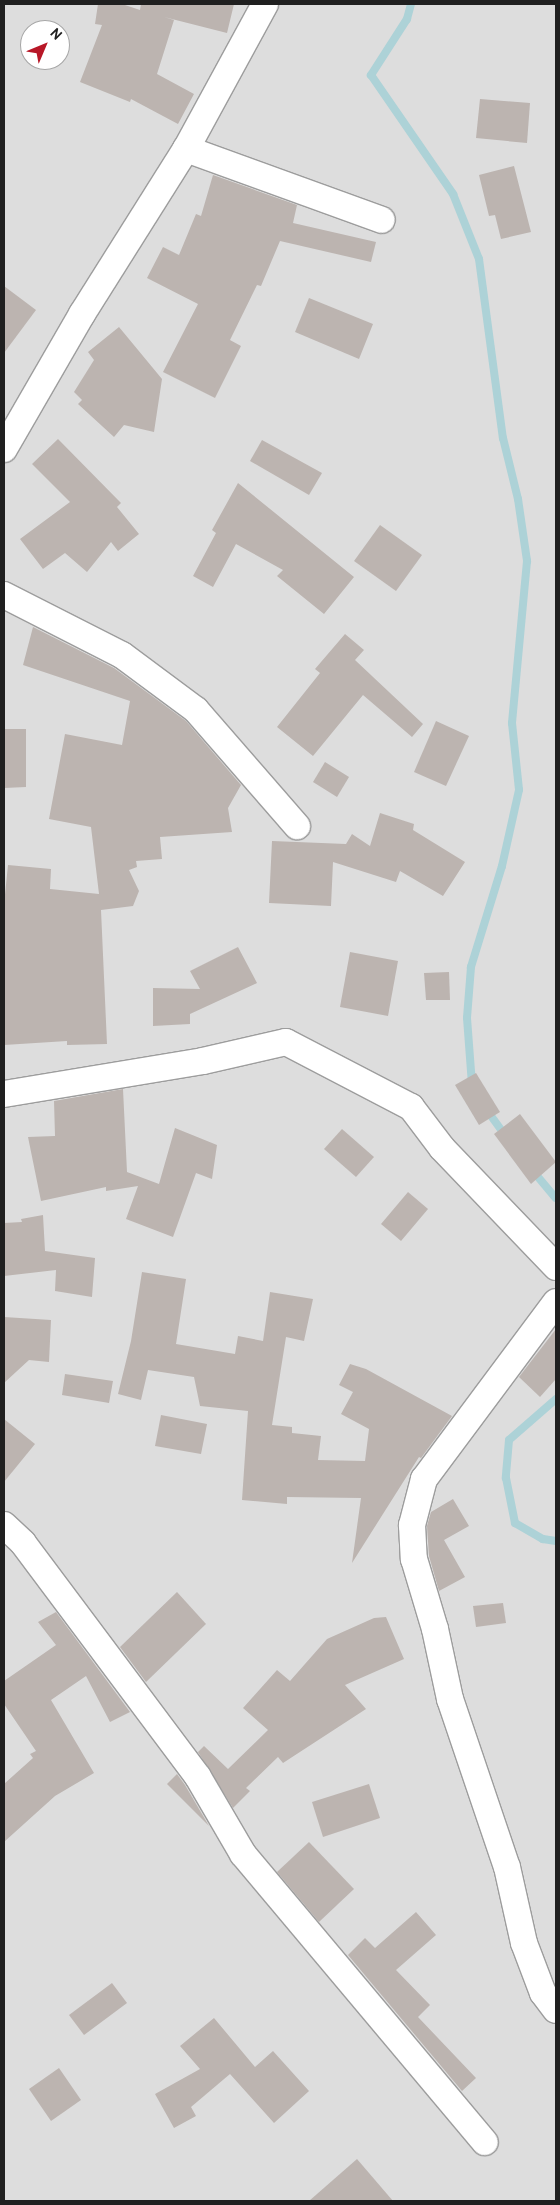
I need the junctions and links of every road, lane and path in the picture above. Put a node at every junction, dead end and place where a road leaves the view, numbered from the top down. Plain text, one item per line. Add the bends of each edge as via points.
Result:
1 (265, 4) edge
2 (186, 149) junction
3 (382, 220) dead end
4 (4, 449) edge
5 (4, 595) edge
6 (297, 826) dead end
7 (4, 1094) edge
8 (556, 1267) edge
9 (556, 1302) edge
10 (4, 1525) edge
11 (556, 2010) edge
12 (485, 2142) dead end

1 - 2 street
2 - 3 street
2 - 4 street via 82,314
5 - 6 street via 122,655 196,710
7 - 8 street via 203,1061 286,1042 411,1107 442,1148
9 - 11 street via 424,1479 412,1525 414,1559 435,1629 450,1699 507,1867 524,1943 543,1993
10 - 12 street via 23,1543 198,1777 243,1854

